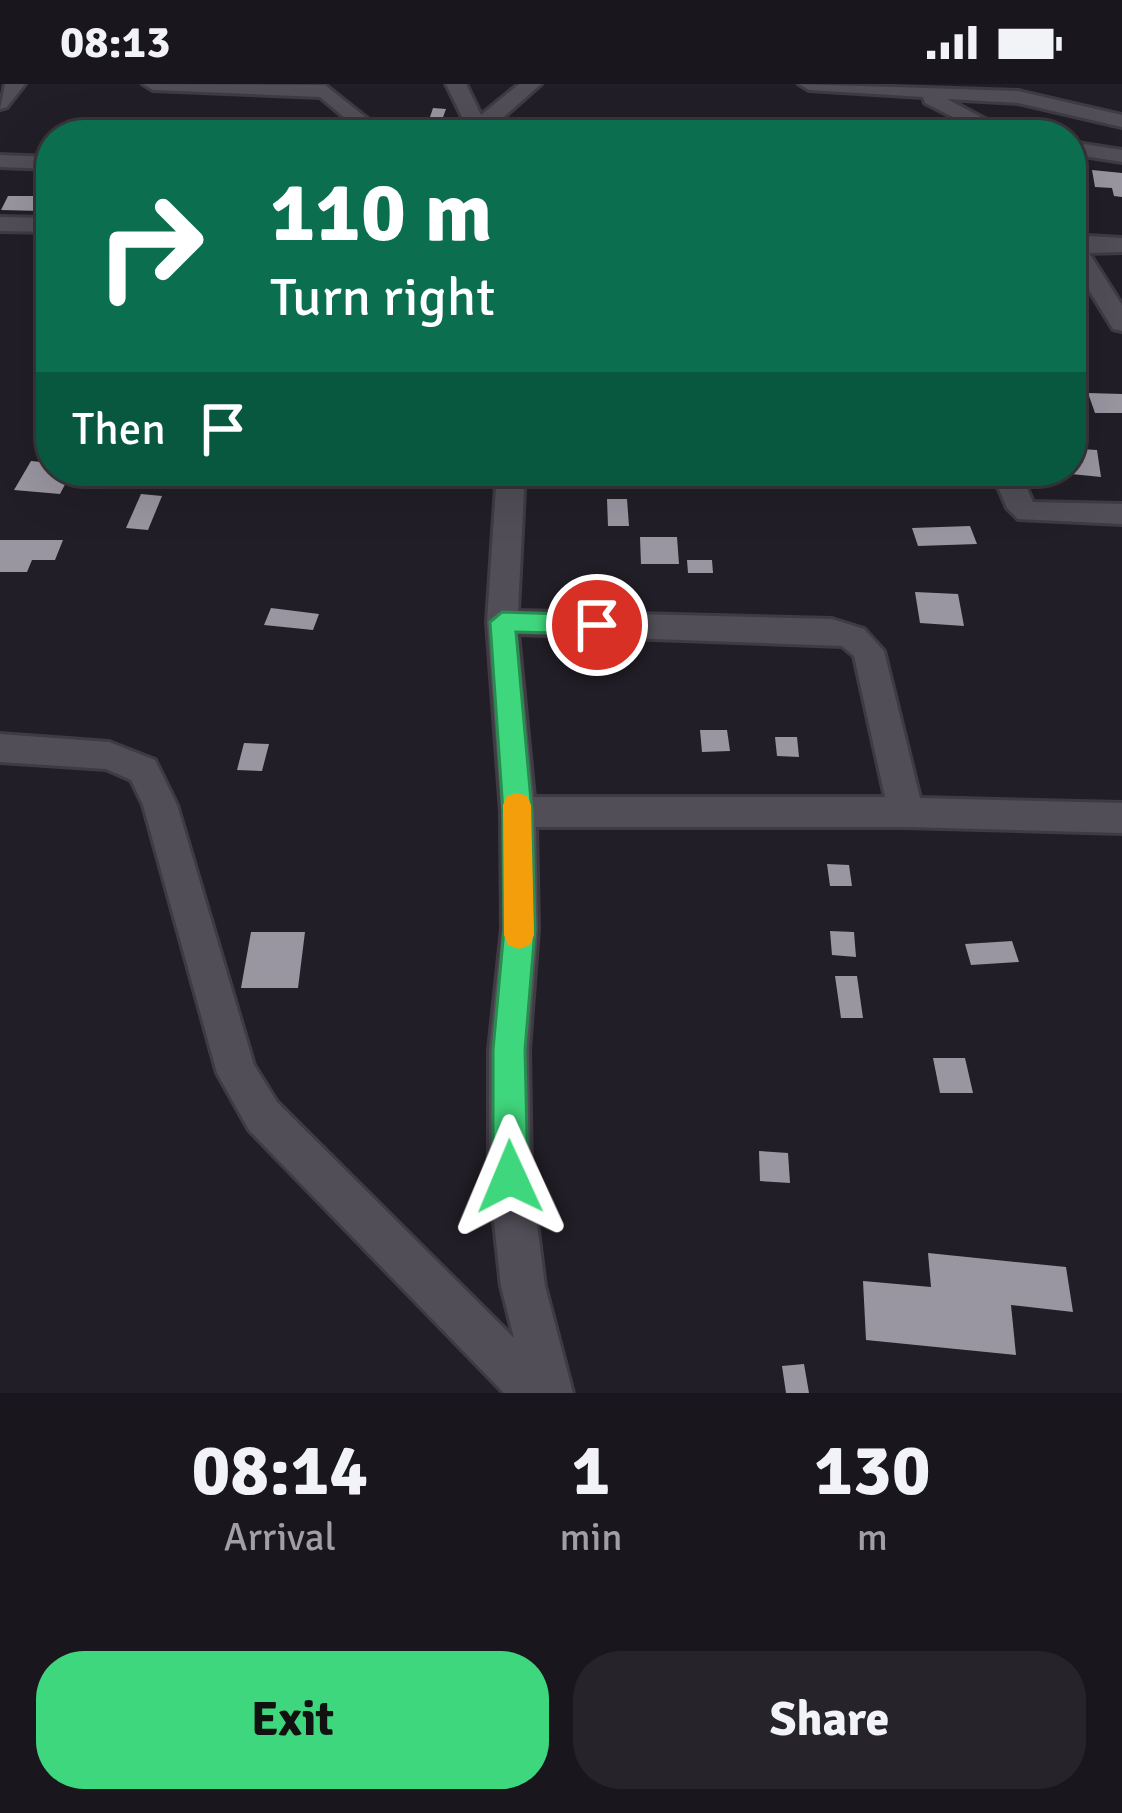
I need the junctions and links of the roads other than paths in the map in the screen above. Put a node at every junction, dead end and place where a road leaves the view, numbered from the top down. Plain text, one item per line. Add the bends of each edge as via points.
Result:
1 (15, 84) edge
2 (154, 84) edge
3 (456, 84) edge
4 (531, 84) edge
5 (809, 84) edge
6 (904, 87) edge
7 (1011, 90) edge
8 (0, 103) edge
9 (360, 120) edge
10 (474, 120) edge
11 (493, 120) edge
12 (974, 120) edge
13 (1122, 121) edge
14 (1086, 150) edge
15 (1122, 156) edge
16 (0, 161) edge
17 (36, 162) edge
18 (0, 224) edge
19 (36, 225) edge
20 (1086, 244) edge
21 (1122, 245) edge
22 (1086, 267) edge
23 (1122, 325) edge
24 (511, 486) edge
25 (1011, 486) edge
26 (1122, 514) edge
27 (502, 622) junction
28 (0, 748) edge
29 (518, 812) junction
30 (906, 812) junction
31 (1122, 818) edge
32 (536, 1393) edge
33 (550, 1393) edge

1 - 8 street
2 - 9 street via 325,91
3 - 10 street
4 - 11 street
5 - 6 street
6 - 7 street
6 - 12 street
7 - 13 street
14 - 15 street
16 - 17 street
18 - 19 street
20 - 21 street
22 - 23 street
24 - 27 street
25 - 26 street via 1028,512
27 - 29 street
27 - 30 street via 853,637 868,651
28 - 32 street via 110,756 143,770 237,1073 263,1116
29 - 30 street
29 - 33 street via 510,1177 523,1286
30 - 31 street

